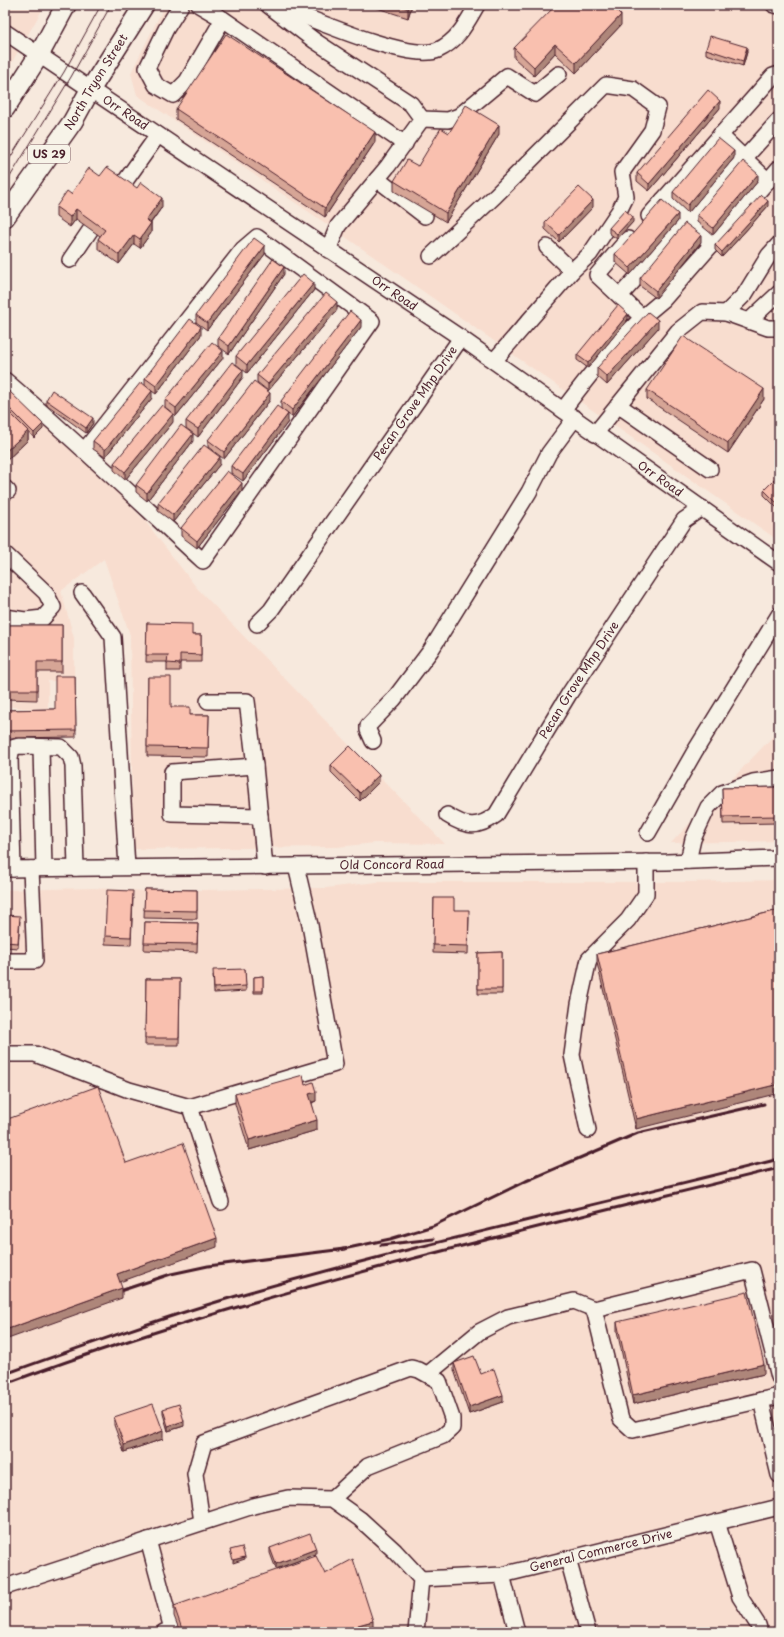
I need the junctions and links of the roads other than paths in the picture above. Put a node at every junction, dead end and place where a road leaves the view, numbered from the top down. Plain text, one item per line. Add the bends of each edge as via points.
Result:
1 (66, 5) edge
2 (144, 5) edge
3 (181, 5) edge
4 (199, 5) edge
5 (268, 5) edge
6 (275, 5) edge
7 (477, 5) edge
8 (774, 5) edge
9 (779, 6) edge
10 (223, 19) junction
11 (5, 32) edge
12 (39, 54) junction
13 (559, 74) dead end
14 (779, 74) edge
15 (90, 90) junction
16 (5, 108) edge
17 (422, 119) junction
18 (779, 120) edge
19 (158, 135) junction
20 (720, 135) junction
21 (405, 144) junction
22 (744, 158) junction
23 (779, 168) edge
24 (376, 180) junction
25 (768, 181) junction
26 (121, 187) edge
27 (663, 200) junction
28 (425, 216) dead end
29 (5, 217) edge
30 (687, 222) junction
31 (91, 230) edge
32 (712, 244) junction
33 (779, 244) edge
34 (547, 248) dead end
35 (328, 250) junction
36 (431, 256) dead end
37 (70, 260) dead end
38 (572, 271) junction
39 (779, 292) edge
40 (620, 296) junction
41 (726, 313) junction
42 (642, 317) junction
43 (749, 321) junction
44 (779, 328) edge
45 (461, 338) junction
46 (494, 361) junction
47 (5, 380) edge
48 (618, 405) junction
49 (569, 414) junction
50 (595, 434) junction
51 (84, 451) junction
52 (710, 469) dead end
53 (702, 508) junction
54 (5, 554) edge
55 (779, 563) edge
56 (82, 593) dead end
57 (779, 615) edge
58 (6, 616) edge
59 (258, 624) dead end
60 (208, 701) dead end
61 (373, 741) dead end
62 (41, 747) junction
63 (255, 766) junction
64 (779, 778) edge
65 (447, 815) dead end
66 (260, 816) junction
67 (648, 834) dead end
68 (779, 858) edge
69 (688, 861) junction
70 (646, 862) junction
71 (265, 866) junction
72 (296, 866) junction
73 (128, 867) junction
74 (76, 868) junction
75 (9, 869) edge
76 (37, 869) junction
77 (5, 961) edge
78 (5, 1054) edge
79 (190, 1107) junction
80 (588, 1130) dead end
81 (220, 1202) dead end
82 (594, 1309) junction
83 (428, 1374) junction
84 (779, 1378) edge
85 (779, 1396) edge
86 (761, 1400) junction
87 (779, 1475) edge
88 (332, 1499) junction
89 (779, 1506) edge
90 (202, 1522) junction
91 (717, 1522) junction
92 (148, 1540) junction
93 (568, 1559) junction
94 (502, 1575) junction
95 (421, 1579) junction
96 (5, 1587) edge
97 (169, 1631) edge
98 (416, 1632) edge
99 (517, 1632) edge
100 (588, 1632) edge
101 (760, 1632) edge

1 - 12 main road
2 - 15 main road, North Tryon Street / US 29
3 - 10 street via 147,68 156,85 172,96 187,81
4 - 10 street
5 - 17 street via 315,41 411,104
6 - 7 street via 392,49 416,53 438,51 457,38
8 - 9 street
10 - 21 street
11 - 12 street, Orr Road
12 - 15 street, Orr Road
12 - 16 main road
13 - 17 street via 535,94 507,76 459,116 448,120
14 - 20 street via 773,76
15 - 19 street, Orr Road
15 - 29 main road, North Tryon Street / US 29 via 72,121
17 - 21 street
18 - 22 street
19 - 26 street
19 - 35 street, Orr Road
20 - 22 street
20 - 27 street
21 - 24 street
22 - 25 street
22 - 30 street
23 - 25 street
24 - 28 street
24 - 35 street via 338,226
25 - 32 street
27 - 30 street
27 - 40 street via 596,275
30 - 32 street
30 - 40 street
31 - 37 street
32 - 42 street via 663,300
33 - 41 street via 769,255 745,294
34 - 38 street
35 - 45 street, Orr Road
36 - 38 street via 606,85 633,89 658,107 652,130 622,172 626,197 619,211 590,254
38 - 46 street
39 - 43 street
40 - 42 street
41 - 43 street
41 - 48 street via 702,312 678,331
42 - 49 street via 591,372
43 - 44 street via 768,328
45 - 46 street, Orr Road
45 - 59 street, Pecan Grove Mhp Drive via 271,610
46 - 49 street, Orr Road
47 - 51 street
48 - 50 street
48 - 52 street
49 - 50 street, Orr Road
49 - 61 street via 528,492 431,650 394,699 368,726
50 - 53 street, Orr Road
51 - 51 street via 203,561 372,321 257,237 242,249
53 - 55 street, Orr Road
53 - 65 street, Pecan Grove Mhp Drive via 684,520 569,694 496,815 470,826
54 - 58 street via 46,592 53,607 43,618 25,620
56 - 73 street via 113,637
57 - 67 street via 695,751
60 - 63 street via 247,701
62 - 74 street via 61,747 71,757
62 - 75 street via 12,748
62 - 76 street
63 - 66 street
63 - 66 street via 172,772 172,814
64 - 69 street via 753,782 722,793 708,806 693,839
66 - 71 street
68 - 69 street, Old Concord Road
69 - 70 street, Old Concord Road
70 - 72 street, Old Concord Road
70 - 80 street via 646,894 628,920 589,959 572,1055
71 - 72 street, Old Concord Road
71 - 73 street, Old Concord Road
72 - 79 street via 335,1064
73 - 74 street, Old Concord Road
74 - 76 street, Old Concord Road
75 - 76 street, Old Concord Road
76 - 77 street via 35,961
78 - 79 street via 35,1054 129,1090
79 - 81 street
82 - 83 street via 574,1301 508,1317 479,1332
82 - 84 street via 752,1270
82 - 86 street via 621,1419 633,1430
83 - 88 street via 439,1381 452,1418 452,1428 443,1436 368,1466
83 - 90 street via 411,1368 204,1443 195,1474
85 - 86 street
86 - 87 street
88 - 90 street via 288,1498
88 - 95 street via 395,1551
89 - 91 street, General Commerce Drive
90 - 92 street
91 - 93 street, General Commerce Drive
91 - 101 street via 740,1597
92 - 96 street
92 - 97 street
93 - 94 street, General Commerce Drive
93 - 100 street
94 - 95 street, General Commerce Drive
94 - 99 street
95 - 98 street

